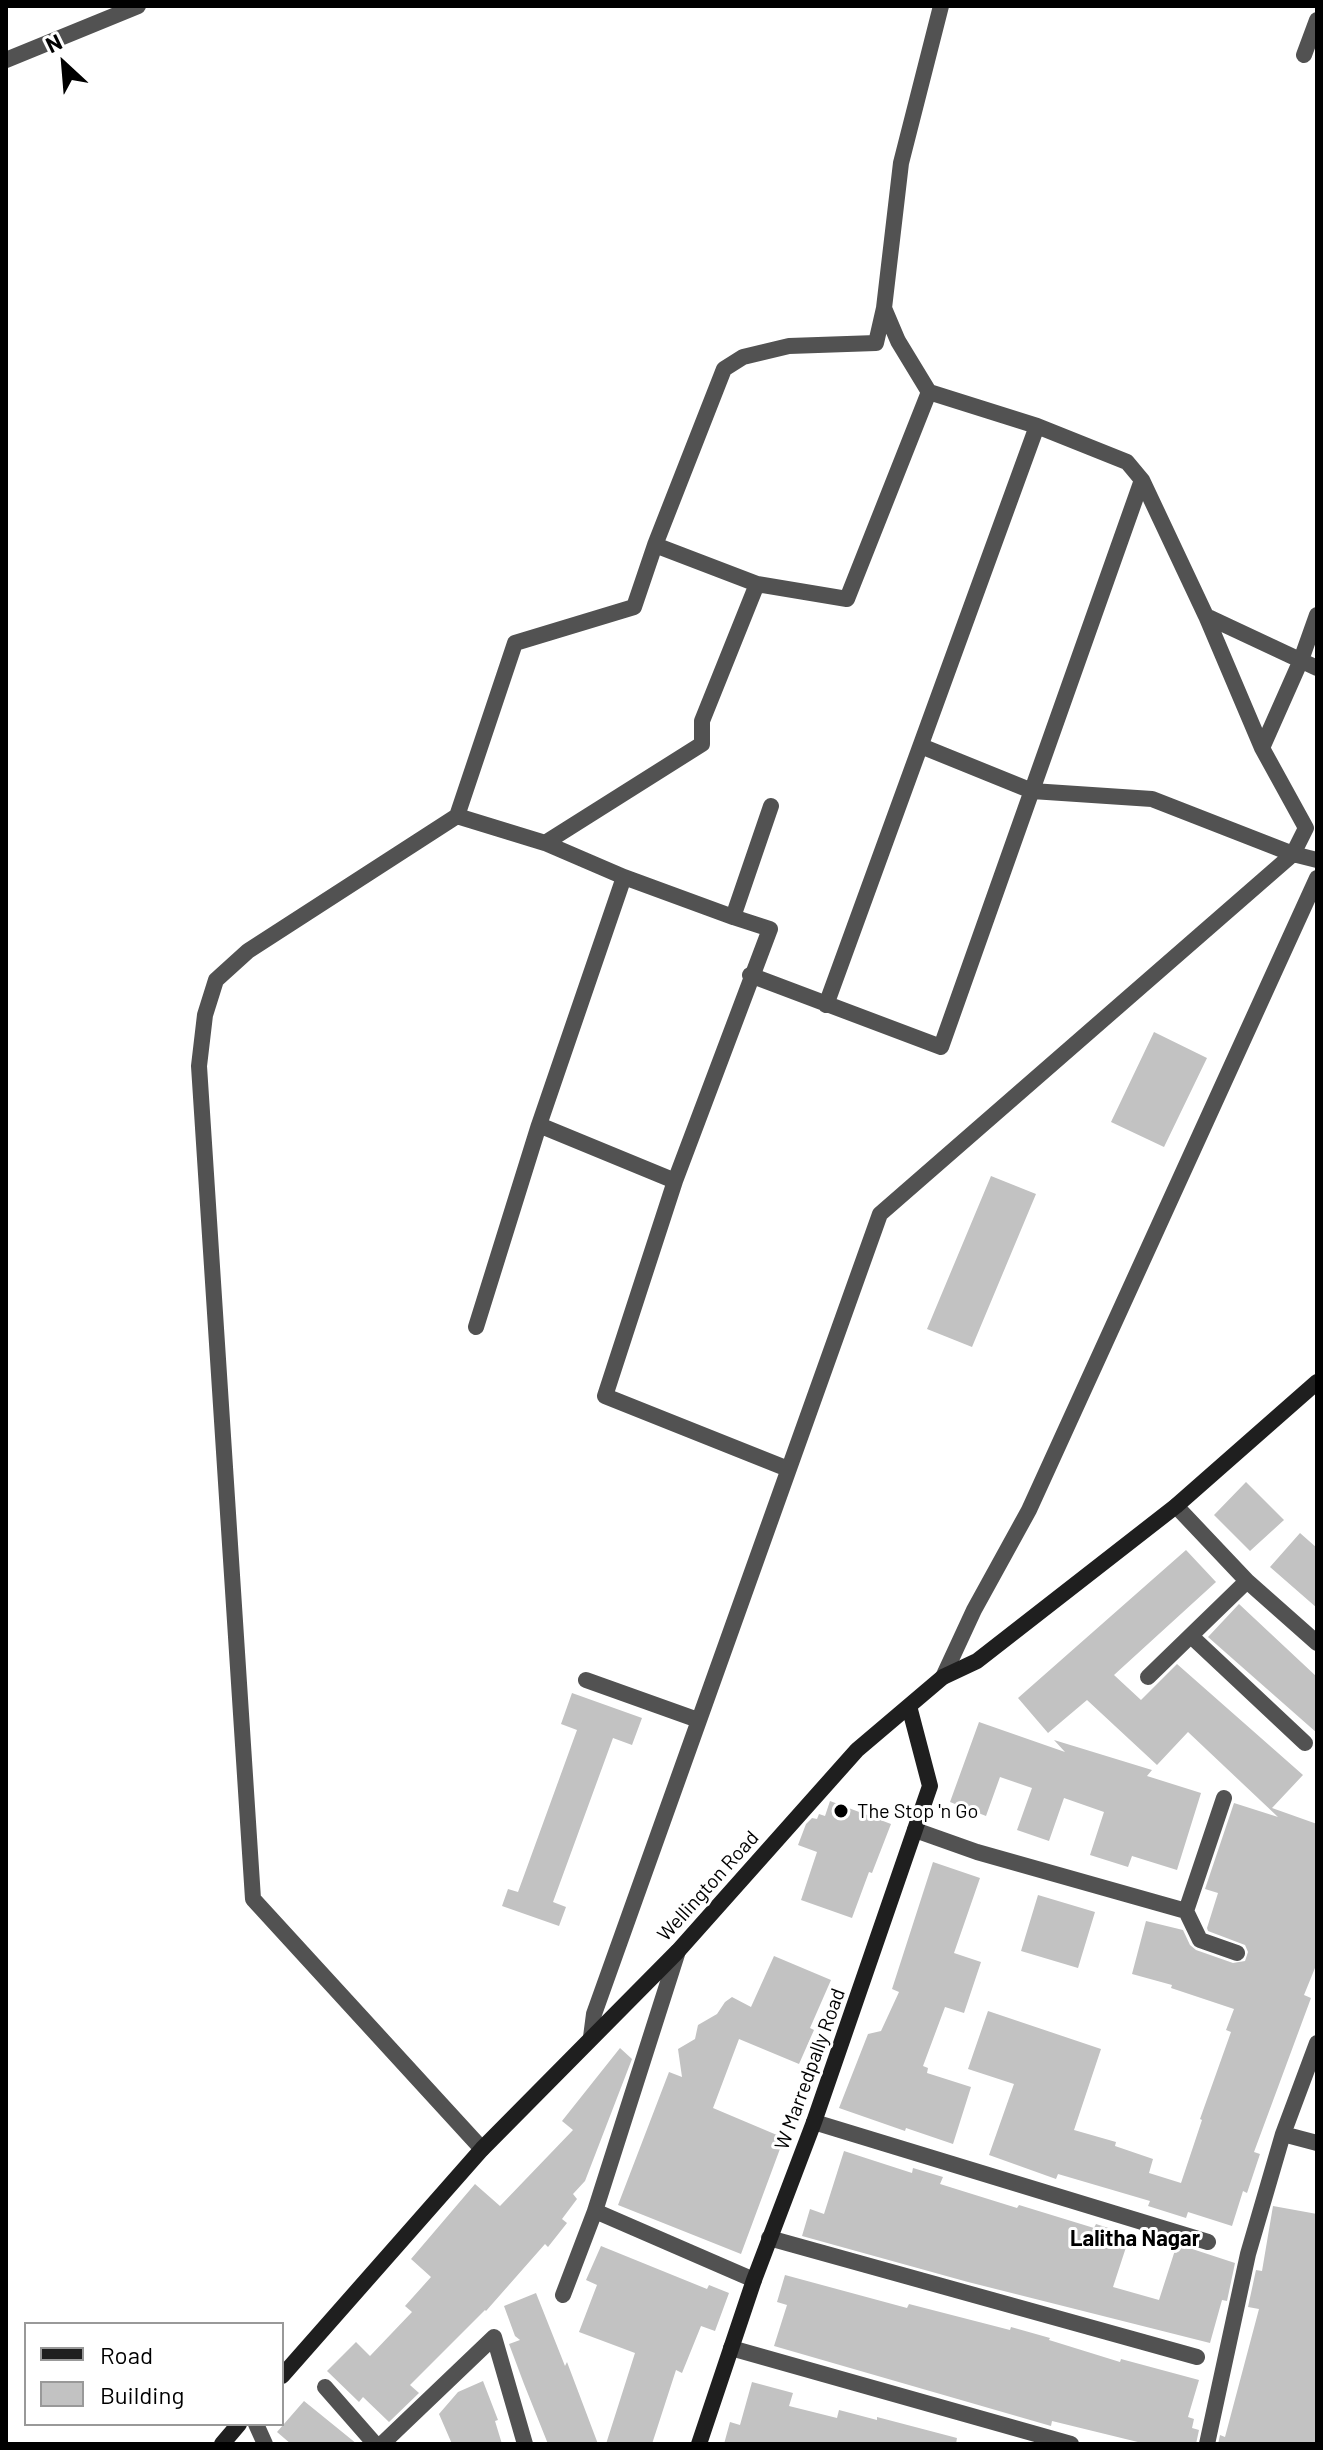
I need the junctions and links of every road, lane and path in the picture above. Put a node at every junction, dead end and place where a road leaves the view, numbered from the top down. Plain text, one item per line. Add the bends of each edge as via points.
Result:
1 (138, 6) edge
2 (941, 6) edge
3 (1317, 20) edge
4 (1304, 55) dead end
5 (6, 60) edge
6 (884, 308) junction
7 (929, 392) junction
8 (1037, 426) junction
9 (1142, 480) junction
10 (655, 545) junction
11 (757, 584) junction
12 (1317, 615) edge
13 (1206, 616) junction
14 (1301, 660) junction
15 (1317, 668) edge
16 (921, 746) junction
17 (1262, 748) junction
18 (1032, 791) junction
19 (771, 806) dead end
20 (457, 816) junction
21 (545, 843) junction
22 (1293, 854) junction
23 (1317, 860) edge
24 (624, 877) junction
25 (1317, 878) edge
26 (733, 917) junction
27 (750, 975) junction
28 (826, 1005) junction
29 (539, 1125) junction
30 (675, 1181) junction
31 (476, 1327) dead end
32 (1317, 1382) edge
33 (788, 1469) junction
34 (1176, 1506) junction
35 (1247, 1581) junction
36 (1191, 1636) junction
37 (1317, 1643) edge
38 (943, 1677) junction
39 (1148, 1677) dead end
40 (586, 1680) dead end
41 (909, 1706) junction
42 (698, 1720) junction
43 (1305, 1743) dead end
44 (1224, 1798) dead end
45 (915, 1830) junction
46 (1186, 1911) junction
47 (678, 1951) junction
48 (1237, 1953) dead end
49 (591, 2037) junction
50 (1317, 2043) edge
51 (814, 2122) junction
52 (1283, 2134) junction
53 (1317, 2143) edge
54 (482, 2149) junction
55 (595, 2211) junction
56 (769, 2238) junction
57 (1208, 2242) dead end
58 (754, 2280) junction
59 (563, 2295) dead end
60 (731, 2348) junction
61 (1197, 2357) dead end
62 (284, 2374) edge
63 (325, 2387) dead end
64 (237, 2426) edge
65 (222, 2444) edge
66 (375, 2444) edge
67 (382, 2444) edge
68 (525, 2444) edge
69 (699, 2444) edge
70 (1071, 2444) edge
71 (1207, 2444) edge

1 - 5 street
2 - 6 street via 901,163
3 - 4 street
6 - 7 street
6 - 10 street via 876,343 789,346 743,357 724,369
7 - 8 street
7 - 11 street via 847,599
8 - 9 street via 1127,462
8 - 16 street
9 - 13 street
9 - 18 street
10 - 11 street
10 - 20 street via 634,607 515,643
11 - 21 street via 702,721 702,744
12 - 14 street
13 - 14 street
13 - 17 street
14 - 15 street
14 - 17 street
16 - 18 street
16 - 28 street
17 - 22 street via 1306,828
18 - 22 street via 1152,799
18 - 28 street via 941,1047
19 - 26 street
20 - 21 street
20 - 54 street via 248,951 216,980 205,1015 199,1066 253,1899
21 - 24 street
22 - 23 street
22 - 33 street via 880,1214
24 - 26 street
24 - 29 street
25 - 38 street via 1029,1510
26 - 27 street via 770,929
27 - 28 street
27 - 30 street
29 - 30 street
29 - 31 street
30 - 33 street via 605,1396
32 - 34 main road, Wellington Road
33 - 42 street
34 - 35 street
34 - 38 main road, Wellington Road via 977,1661
35 - 36 street
35 - 37 street
36 - 39 street
36 - 43 street
38 - 41 main road, Wellington Road
40 - 42 street
41 - 45 main road, W Marredpally Road via 930,1786
41 - 47 main road, Wellington Road via 857,1750
42 - 49 street via 594,2014
44 - 46 street
45 - 46 street
45 - 51 main road, W Marredpally Road
46 - 48 street via 1200,1940
47 - 49 main road, Wellington Road
47 - 55 street
49 - 54 main road, Wellington Road
50 - 52 street
51 - 56 main road, W Marredpally Road
51 - 57 street
52 - 53 street
52 - 71 street via 1248,2254
54 - 62 main road, Wellington Road
55 - 58 street
55 - 59 street
56 - 58 main road, W Marredpally Road
56 - 61 street
58 - 60 main road, W Marredpally Road
60 - 69 main road, W Marredpally Road
60 - 70 street
63 - 66 street
64 - 65 main road
67 - 68 street via 494,2337

